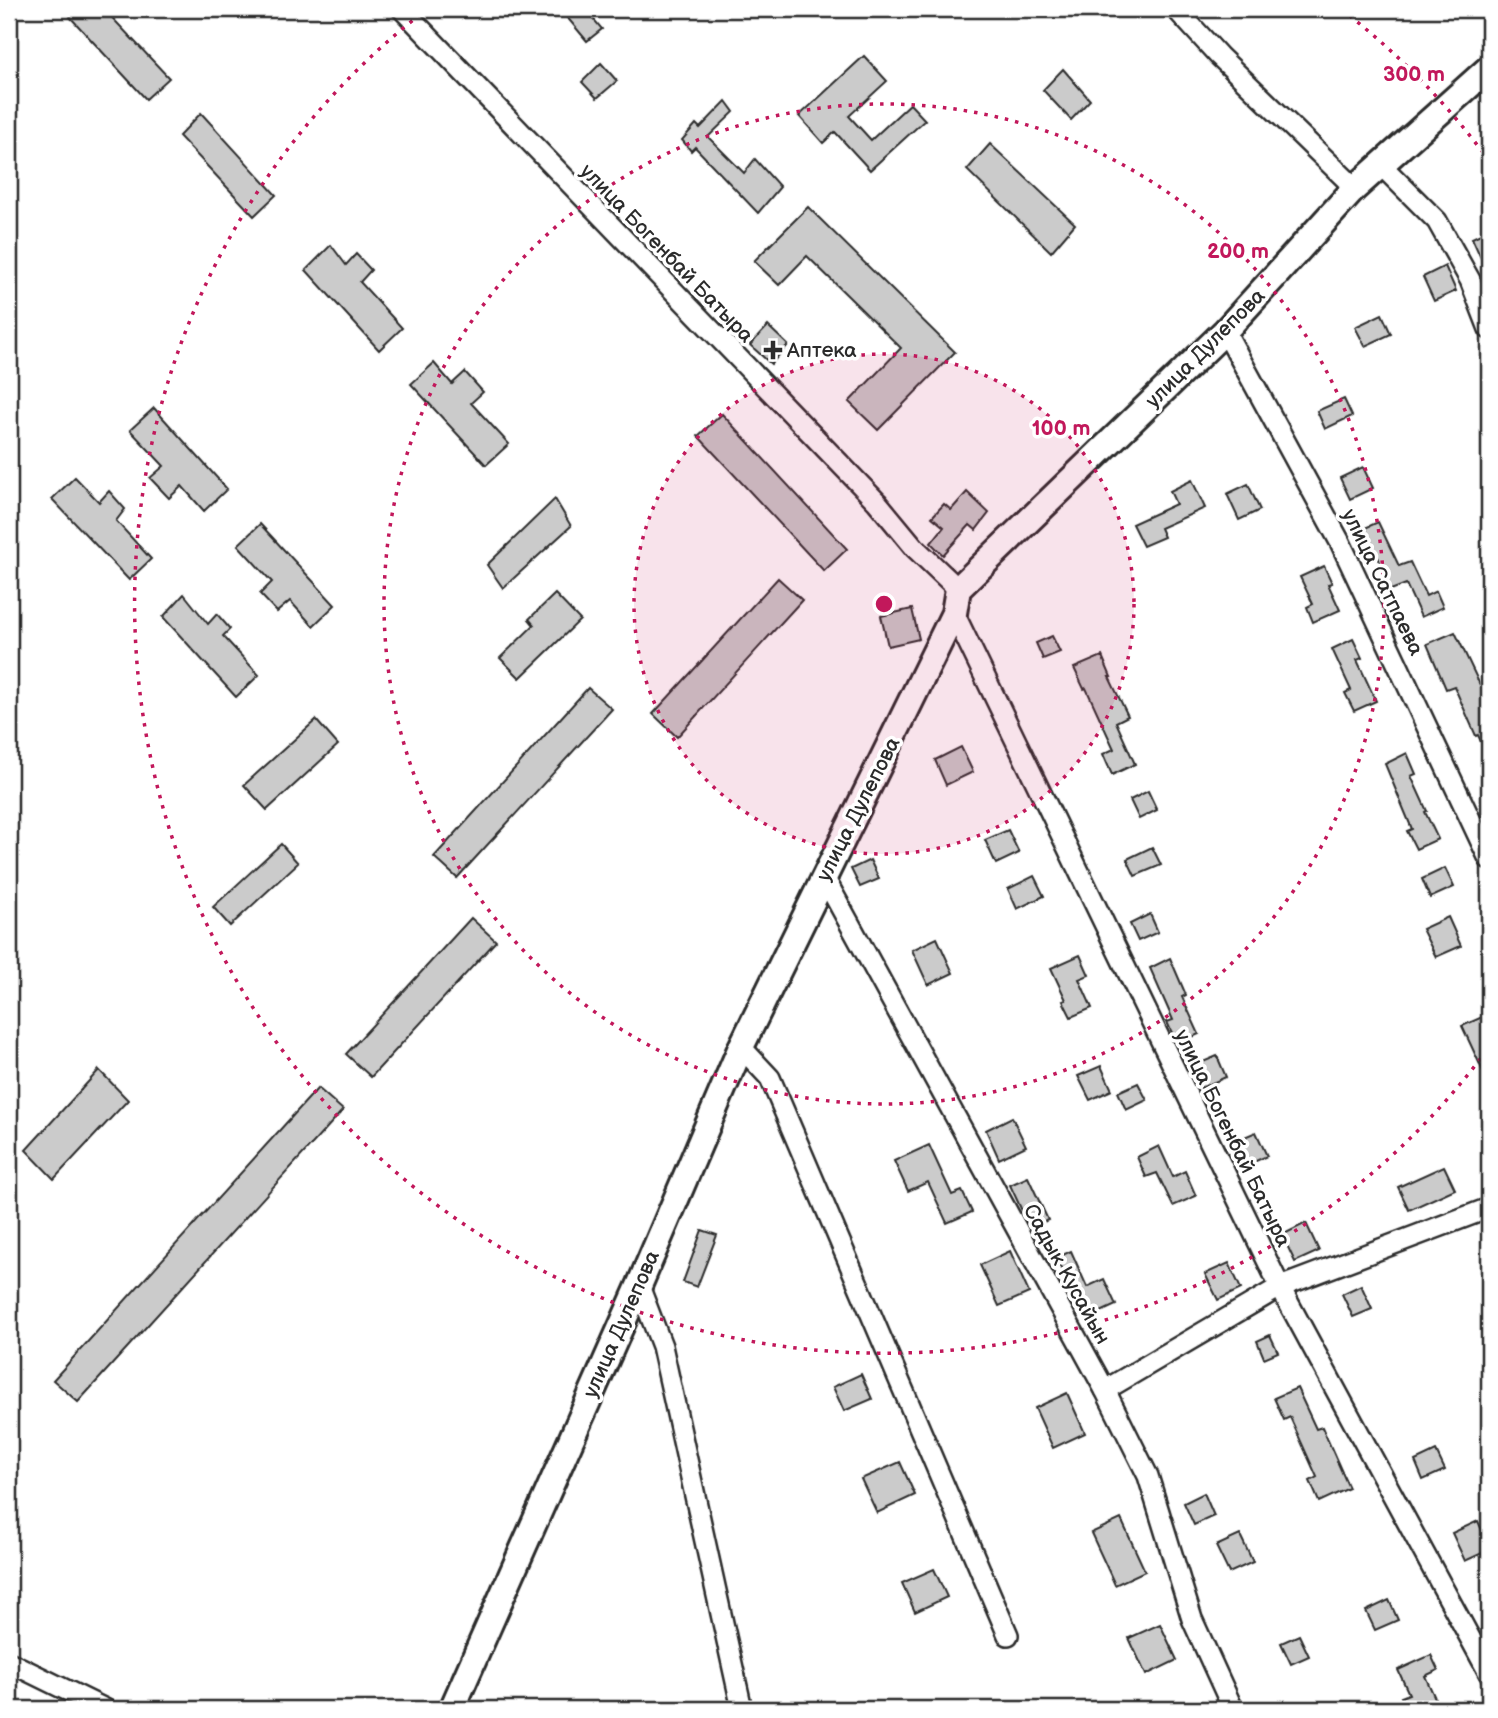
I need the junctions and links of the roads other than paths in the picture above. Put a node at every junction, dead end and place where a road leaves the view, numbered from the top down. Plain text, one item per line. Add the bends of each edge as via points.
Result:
1 (401, 9) edge
2 (1176, 9) edge
3 (1489, 68) edge
4 (1380, 164) junction
5 (1355, 188) junction
6 (1489, 329) edge
7 (1225, 331) junction
8 (958, 589) junction
9 (954, 613) junction
10 (1489, 859) edge
11 (824, 877) junction
12 (741, 1047) junction
13 (1489, 1208) edge
14 (639, 1286) junction
15 (1280, 1287) junction
16 (1105, 1390) junction
17 (1008, 1635) dead end
18 (9, 1662) edge
19 (1489, 1673) edge
20 (105, 1709) edge
21 (452, 1709) edge
22 (742, 1709) edge
23 (1233, 1709) edge

1 - 8 street, улица Богенбай Батыра
2 - 5 street
3 - 4 street, улица Дулепова
4 - 5 street, улица Дулепова
4 - 6 street via 1437,221 1470,280
5 - 7 street, улица Дулепова
7 - 8 street, улица Дулепова
7 - 10 street, улица Сатпаева via 1340,542
8 - 9 street, улица Дулепова
9 - 11 street, улица Дулепова
9 - 15 street, улица Богенбай Батыра
11 - 12 street, улица Дулепова
11 - 16 street, Садык Кусайын
12 - 14 street, улица Дулепова
12 - 17 street via 770,1078
13 - 15 street
14 - 21 street, улица Дулепова
14 - 22 street via 662,1346
15 - 16 street
15 - 19 street, улица Богенбай Батыра
16 - 23 street, Садык Кусайын via 1148,1476 1192,1619
18 - 20 street

